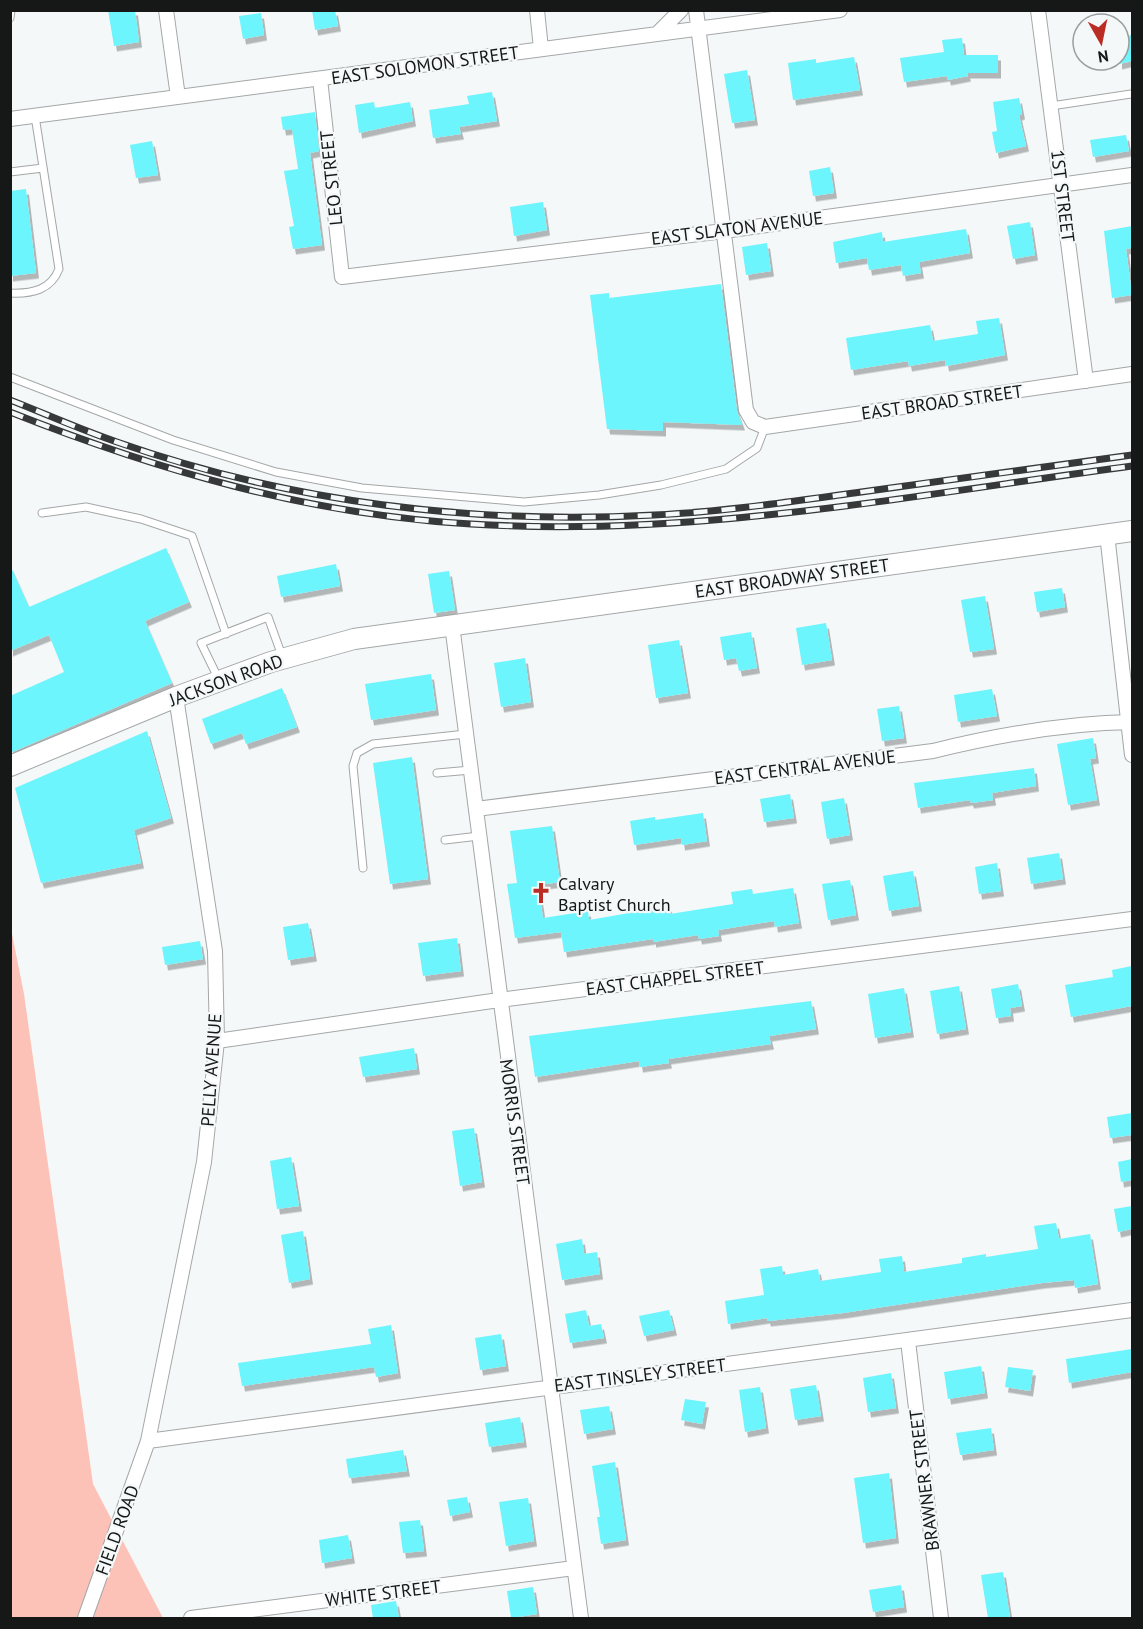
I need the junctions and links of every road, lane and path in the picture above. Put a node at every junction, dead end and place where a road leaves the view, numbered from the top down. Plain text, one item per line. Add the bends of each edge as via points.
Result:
1 (11, 10) edge
2 (166, 10) edge
3 (537, 10) edge
4 (681, 10) edge
5 (696, 10) edge
6 (1038, 10) edge
7 (839, 11) edge
8 (771, 15) edge
9 (10, 18) edge
10 (699, 28) junction
11 (658, 33) junction
12 (542, 49) junction
13 (320, 80) junction
14 (1131, 94) dead end
15 (177, 97) junction
16 (1051, 106) junction
17 (35, 116) junction
18 (10, 119) edge
19 (43, 168) junction
20 (10, 172) edge
21 (1132, 175) edge
22 (1062, 185) junction
23 (724, 231) junction
24 (342, 277) joint
25 (10, 293) edge
26 (1132, 374) edge
27 (10, 377) edge
28 (1086, 381) junction
29 (759, 425) junction
30 (42, 513) dead end
31 (1132, 531) edge
32 (1107, 534) junction
33 (452, 626) junction
34 (226, 633) junction
35 (282, 659) junction
36 (220, 681) junction
37 (176, 697) junction
38 (1131, 722) edge
39 (466, 734) junction
40 (1132, 755) edge
41 (10, 766) edge
42 (471, 770) junction
43 (437, 773) dead end
44 (476, 809) junction
45 (479, 836) junction
46 (445, 840) dead end
47 (363, 868) dead end
48 (1132, 919) edge
49 (499, 1000) junction
50 (217, 1041) junction
51 (1132, 1310) edge
52 (908, 1341) junction
53 (550, 1387) junction
54 (148, 1441) junction
55 (574, 1568) junction
56 (85, 1618) edge
57 (191, 1618) edge
58 (580, 1618) edge
59 (941, 1618) edge

1 - 9 lane
2 - 15 street
3 - 12 street
4 - 11 street
5 - 10 street
6 - 16 street, 1ST STREET
7 - 8 street, EAST SOLOMON STREET
8 - 10 street, EAST SOLOMON STREET
10 - 11 street, EAST SOLOMON STREET
10 - 23 street
11 - 12 street, EAST SOLOMON STREET
12 - 13 street, EAST SOLOMON STREET
13 - 15 street, EAST SOLOMON STREET
13 - 24 street, LEO STREET
14 - 16 lane
15 - 17 street, EAST SOLOMON STREET
16 - 22 street, 1ST STREET
17 - 18 street, EAST SOLOMON STREET
17 - 19 lane
19 - 20 lane
19 - 25 lane via 59,269 43,289
21 - 22 street, EAST SLATON AVENUE
22 - 23 street, EAST SLATON AVENUE
22 - 28 street, 1ST STREET
23 - 24 street, EAST SLATON AVENUE
23 - 29 street via 746,410
26 - 28 street, EAST BROAD STREET
27 - 29 lane via 173,440 276,472 362,488 524,502 609,494 726,469 757,448
28 - 29 street, EAST BROAD STREET
30 - 34 lane via 86,507 192,536
31 - 32 main road, EAST BROADWAY STREET
32 - 33 main road, EAST BROADWAY STREET
32 - 38 street
33 - 35 main road, JACKSON ROAD via 354,639
33 - 39 street, MORRIS STREET
34 - 35 lane via 268,617
34 - 36 lane via 201,644
35 - 36 main road, JACKSON ROAD
36 - 37 main road, JACKSON ROAD
37 - 41 main road, JACKSON ROAD
37 - 50 street, PELLY AVENUE via 215,951
38 - 40 street
38 - 44 street, EAST CENTRAL AVENUE via 1094,722 987,738 933,751
39 - 42 street, MORRIS STREET
39 - 47 lane via 373,744 357,753 352,765
42 - 43 lane
42 - 44 street, MORRIS STREET
44 - 45 street, MORRIS STREET
45 - 46 lane
45 - 49 street, MORRIS STREET
48 - 49 street, EAST CHAPPEL STREET
49 - 50 street, EAST CHAPPEL STREET
49 - 53 street, MORRIS STREET
50 - 54 street, PELLY AVENUE via 204,1162
51 - 52 street, EAST TINSLEY STREET
52 - 53 street, EAST TINSLEY STREET
52 - 59 street, BRAWNER STREET
53 - 54 street, EAST TINSLEY STREET
53 - 55 street, MORRIS STREET
54 - 56 street, FIELD ROAD
55 - 57 street, WHITE STREET
55 - 58 street, MORRIS STREET

